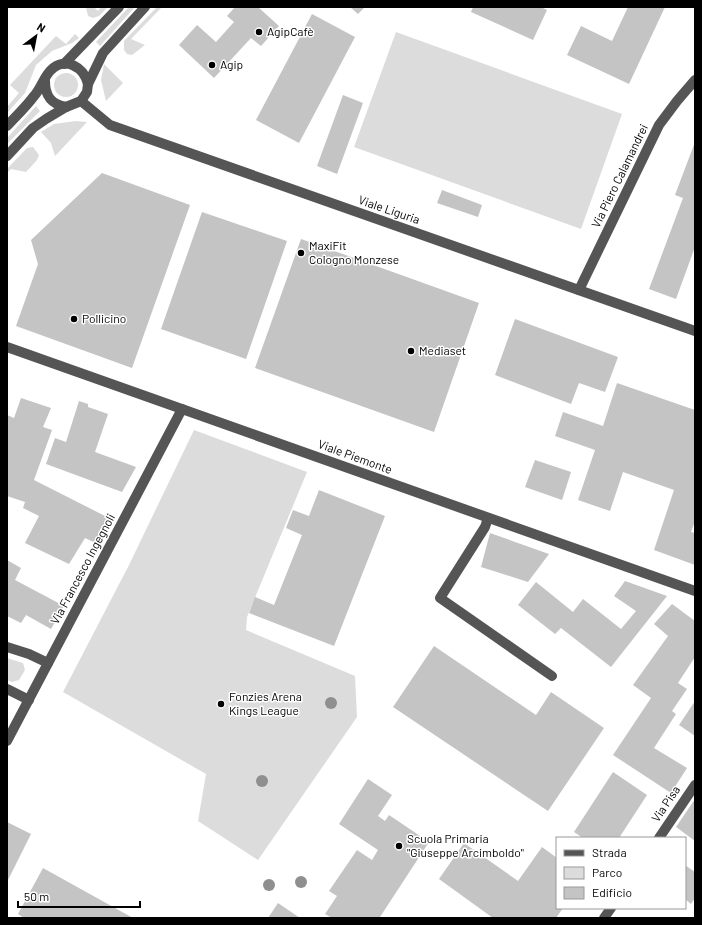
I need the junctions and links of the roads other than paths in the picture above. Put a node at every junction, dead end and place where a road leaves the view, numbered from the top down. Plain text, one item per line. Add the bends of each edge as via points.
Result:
1 (119, 7) edge
2 (145, 7) edge
3 (64, 64) junction
4 (695, 80) edge
5 (45, 81) junction
6 (88, 84) junction
7 (81, 101) junction
8 (66, 107) junction
9 (7, 126) edge
10 (7, 156) edge
11 (579, 290) junction
12 (695, 332) edge
13 (7, 347) edge
14 (182, 409) junction
15 (488, 518) junction
16 (695, 591) edge
17 (7, 647) edge
18 (48, 663) junction
19 (552, 676) dead end
20 (7, 689) edge
21 (29, 700) junction
22 (7, 741) edge
23 (695, 785) edge
24 (660, 837) edge
25 (610, 909) edge
26 (604, 918) edge

1 - 3 street
2 - 6 street via 109,46 94,68
3 - 5 street via 50,70
3 - 6 street via 76,66 82,71
4 - 11 street, Via Piero Calamandrei via 659,125
5 - 8 street via 50,99
5 - 9 street
6 - 7 street via 87,92
7 - 8 street
7 - 11 street, Viale Liguria via 110,125
8 - 10 street via 34,128
11 - 12 street, Viale Liguria
13 - 14 street, Viale Piemonte
14 - 15 street, Viale Piemonte
14 - 18 street, Via Francesco Ingegnoli
15 - 16 street, Viale Piemonte
15 - 19 street via 485,527 440,598
17 - 18 street
18 - 21 street, Via Francesco Ingegnoli
20 - 21 street
21 - 22 street, Via Francesco Ingegnoli
23 - 24 street, Via Pisa
25 - 26 street

